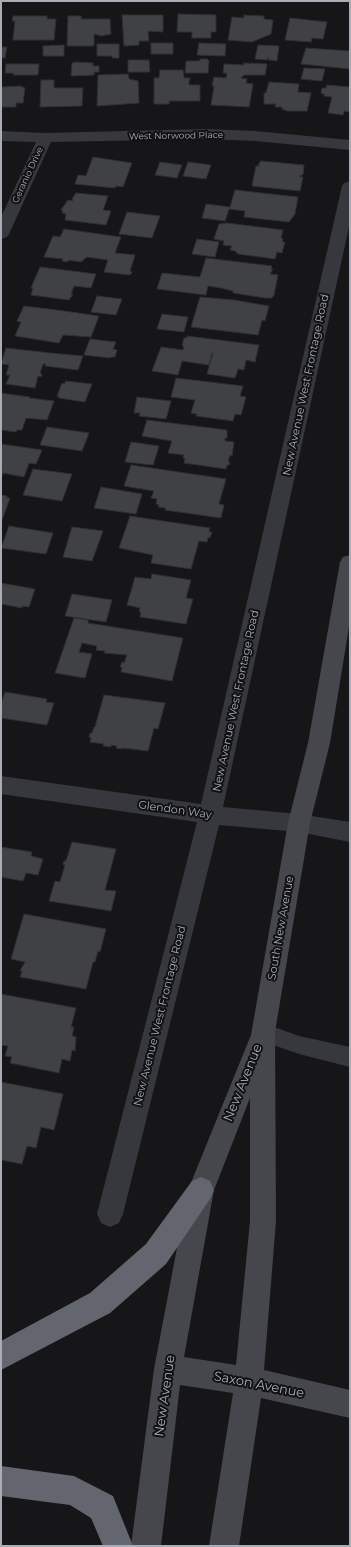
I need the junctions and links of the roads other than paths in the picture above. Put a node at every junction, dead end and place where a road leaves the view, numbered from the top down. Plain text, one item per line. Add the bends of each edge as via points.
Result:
1 (1, 136) edge
2 (45, 138) junction
3 (350, 145) edge
4 (350, 186) edge
5 (1, 234) edge
6 (350, 562) edge
7 (1, 784) edge
8 (210, 815) junction
9 (299, 823) junction
10 (350, 832) edge
11 (264, 1032) junction
12 (350, 1057) edge
13 (201, 1190) junction
14 (110, 1214) dead end
15 (1, 1356) edge
16 (168, 1369) junction
17 (249, 1381) junction
18 (350, 1404) edge
19 (1, 1481) edge
20 (118, 1546) edge
21 (146, 1546) edge
22 (224, 1546) edge

1 - 2 street, West Norwood Place
2 - 3 street, West Norwood Place via 207,134
2 - 5 street, Geranio Drive
4 - 8 street, New Avenue West Frontage Road
6 - 9 main road via 318,743
7 - 8 street, Glendon Way
8 - 9 street, Glendon Way
8 - 14 street, New Avenue West Frontage Road
9 - 10 street, Glendon Way
9 - 11 main road, South New Avenue
11 - 12 lane via 300,1045
11 - 13 main road, New Avenue
11 - 17 main road, New Avenue via 264,1221
13 - 15 highway via 156,1254 100,1303
13 - 16 main road, New Avenue
16 - 17 main road, Saxon Avenue
16 - 21 main road, New Avenue
17 - 18 main road, Saxon Avenue
17 - 22 main road, New Avenue
19 - 20 highway via 74,1491 102,1507

